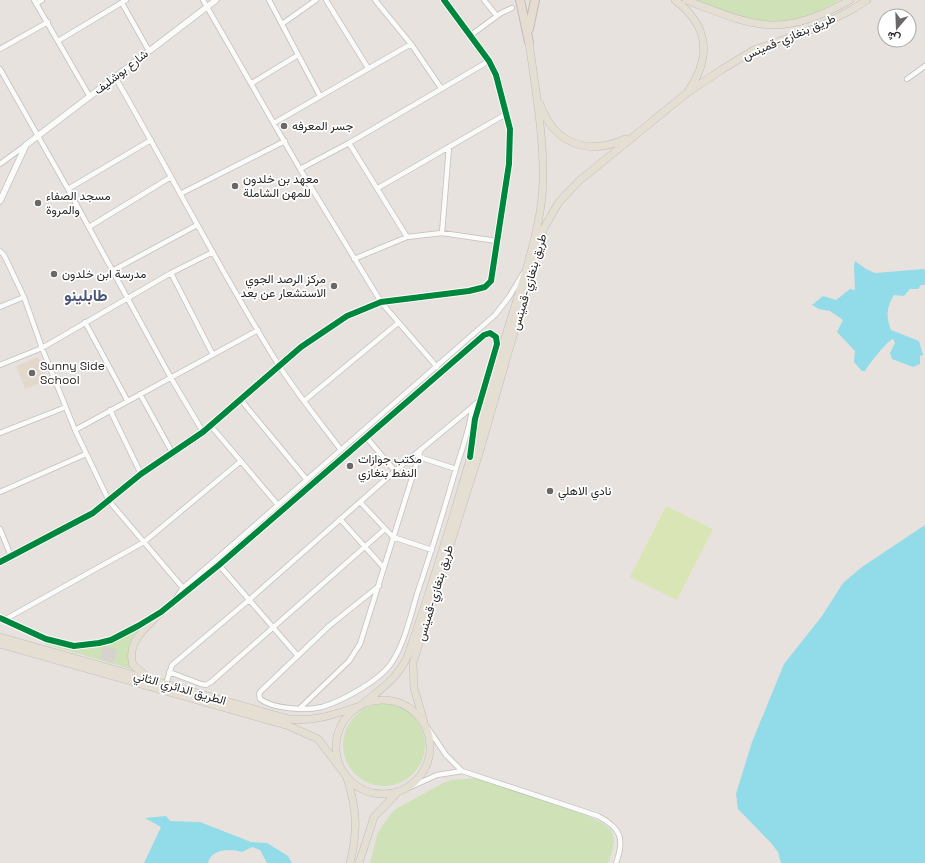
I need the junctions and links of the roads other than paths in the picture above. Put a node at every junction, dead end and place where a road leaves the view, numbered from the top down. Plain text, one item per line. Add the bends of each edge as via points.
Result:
1 (42, 0) edge
2 (126, 0) edge
3 (203, 0) edge
4 (216, 0) edge
5 (269, 0) edge
6 (316, 0) edge
7 (326, 0) edge
8 (375, 0) edge
9 (444, 0) edge
10 (484, 0) edge
11 (520, 0) edge
12 (535, 0) edge
13 (675, 0) edge
14 (686, 0) edge
15 (850, 0) edge
16 (867, 0) edge
17 (35, 2) edge
18 (122, 3) junction
19 (208, 7) junction
20 (512, 8) dead end
21 (497, 16) junction
22 (48, 22) junction
23 (282, 24) junction
24 (471, 35) junction
25 (58, 41) junction
26 (529, 42) junction
27 (411, 44) junction
28 (0, 49) edge
29 (149, 51) junction
30 (298, 55) junction
31 (489, 61) junction
32 (925, 66) edge
33 (368, 68) junction
34 (0, 69) edge
35 (115, 77) junction
36 (907, 79) dead end
37 (252, 83) junction
38 (441, 88) junction
39 (687, 93) junction
40 (537, 94) junction
41 (320, 96) junction
42 (90, 97) junction
43 (506, 114) junction
44 (274, 122) junction
45 (636, 134) junction
46 (37, 136) junction
47 (151, 140) junction
48 (285, 141) junction
49 (349, 143) junction
50 (26, 145) junction
51 (449, 147) junction
52 (0, 164) edge
53 (300, 169) junction
54 (171, 177) junction
55 (378, 188) junction
56 (68, 189) junction
57 (180, 194) junction
58 (0, 201) edge
59 (197, 225) junction
60 (89, 227) junction
61 (442, 233) junction
62 (407, 237) junction
63 (497, 241) junction
64 (0, 251) edge
65 (213, 252) junction
66 (354, 259) junction
67 (112, 271) junction
68 (525, 271) junction
69 (171, 273) junction
70 (24, 297) junction
71 (127, 298) junction
72 (381, 302) junction
73 (0, 308) edge
74 (85, 322) junction
75 (398, 323) junction
76 (258, 330) junction
77 (42, 348) junction
78 (212, 353) junction
79 (0, 365) edge
80 (279, 365) junction
81 (436, 366) junction
82 (440, 372) junction
83 (171, 378) junction
84 (140, 394) junction
85 (480, 399) junction
86 (127, 400) junction
87 (241, 400) junction
88 (304, 401) junction
89 (66, 407) junction
90 (472, 408) junction
91 (110, 410) junction
92 (211, 426) junction
93 (75, 430) junction
94 (203, 432) junction
95 (0, 433) edge
96 (366, 437) junction
97 (421, 449) junction
98 (341, 450) junction
99 (86, 454) junction
100 (173, 454) junction
101 (419, 457) junction
102 (470, 458) junction
103 (241, 461) junction
104 (456, 469) junction
105 (394, 471) junction
106 (141, 474) junction
107 (307, 480) junction
108 (0, 492) edge
109 (108, 501) junction
110 (360, 502) junction
111 (278, 505) junction
112 (266, 515) junction
113 (340, 519) junction
114 (271, 520) junction
115 (256, 523) junction
116 (0, 529) edge
117 (260, 529) junction
118 (385, 529) junction
119 (393, 537) junction
120 (144, 542) junction
121 (365, 546) junction
122 (432, 550) junction
123 (11, 556) junction
124 (0, 562) edge
125 (220, 565) junction
126 (384, 568) junction
127 (379, 586) junction
128 (183, 588) junction
129 (176, 599) junction
130 (249, 600) junction
131 (161, 612) junction
132 (2, 619) edge
133 (273, 628) junction
134 (0, 637) edge
135 (0, 644) edge
136 (297, 655) junction
137 (67, 659) junction
138 (169, 672) junction
139 (158, 681) junction
140 (166, 684) junction
141 (362, 705) junction
142 (299, 709) junction
143 (425, 724) junction
144 (341, 769) junction
145 (462, 771) junction
146 (347, 778) junction
147 (408, 788) junction
148 (398, 792) junction
149 (350, 863) edge
150 (359, 863) edge
151 (616, 863) edge

1 - 17 street
2 - 18 street
3 - 19 street
4 - 19 street, شارع بوشليف
5 - 23 street
6 - 23 street
7 - 33 street
8 - 27 street
9 - 24 street
10 - 21 street
11 - 26 highway
12 - 26 highway via 529,23
13 - 39 main road via 695,20 704,45 701,66
14 - 15 main road via 748,23 772,26 808,20
16 - 39 main road, طريق بنغازي-قمينس via 816,28 754,50
17 - 22 street
18 - 25 street
18 - 29 street
19 - 29 street, شارع بوشليف
19 - 37 street
20 - 21 street
21 - 24 street
22 - 25 street
22 - 28 street
23 - 30 street
24 - 31 street
25 - 42 street
26 - 40 main road
27 - 33 street
27 - 38 street
29 - 35 street, شارع بوشليف
30 - 37 street
30 - 41 street
31 - 38 street
31 - 43 street via 496,76
32 - 36 street
33 - 41 street
34 - 46 street
35 - 42 street, شارع بوشليف
35 - 47 street
37 - 44 street
38 - 49 street
39 - 45 main road, طريق بنغازي-قمينس
40 - 45 main road via 543,113 551,126 564,138 580,145 596,148 612,145
40 - 68 main road via 543,181
41 - 44 street
42 - 46 street, شارع بوشليف
43 - 51 street
43 - 63 street via 511,148
44 - 48 street
45 - 143 main road, طريق بنغازي-قمينس via 568,190 544,228 413,663 414,688
46 - 50 street, شارع بوشليف
46 - 56 street
47 - 54 street
47 - 56 street
48 - 53 street
48 - 57 street
49 - 53 street
49 - 55 street
50 - 52 street
50 - 58 street
51 - 55 street
51 - 61 street
53 - 66 street
54 - 57 street
54 - 60 street
55 - 62 street
56 - 60 street
57 - 59 street
59 - 65 street
59 - 67 street
60 - 67 street
61 - 62 street
61 - 63 street
62 - 66 street
63 - 72 street via 491,281 484,287
64 - 70 street
65 - 69 street
65 - 76 street
66 - 72 street
67 - 71 street
68 - 81 street via 495,315
68 - 102 main road
69 - 71 street
69 - 78 street
70 - 73 street
70 - 77 street
71 - 74 street
71 - 83 street
72 - 75 street
72 - 80 street via 346,316
74 - 77 street
74 - 86 street
75 - 81 street
75 - 88 street
76 - 78 street
76 - 80 street
77 - 79 street
77 - 89 street
78 - 83 street
80 - 87 street
80 - 88 street
81 - 82 street
81 - 98 street
82 - 85 street via 484,335 494,335 497,344
82 - 96 street
83 - 84 street
83 - 94 street
84 - 86 street
84 - 100 street
85 - 90 street
85 - 102 street
86 - 91 street
87 - 92 street
87 - 107 street
88 - 98 street
89 - 93 street
89 - 95 street
90 - 97 street
90 - 104 street
91 - 93 street
91 - 106 street
92 - 94 street
92 - 103 street
93 - 99 street
94 - 100 street
96 - 105 street
96 - 114 street
97 - 101 street
97 - 105 street
98 - 107 street
99 - 108 street
99 - 109 street
100 - 106 street
101 - 104 street
101 - 119 street
102 - 141 main road via 406,659 392,680
103 - 111 street
103 - 120 street
104 - 122 street
105 - 110 street
106 - 109 street
107 - 111 street
109 - 120 street
109 - 123 street via 80,520
110 - 113 street
110 - 118 street
111 - 112 street
112 - 114 street
112 - 115 street
113 - 121 street
113 - 130 street
114 - 117 street
115 - 117 street
115 - 128 street
116 - 123 street
117 - 125 street
118 - 119 street
118 - 121 street
119 - 122 street
119 - 126 street
120 - 128 street
120 - 132 street
121 - 126 street
121 - 133 street
122 - 142 street via 392,663 373,680 334,702 321,707
123 - 124 street
125 - 129 street
125 - 130 street
126 - 127 street
127 - 136 street
127 - 142 street via 364,636 355,653
128 - 129 street
129 - 131 street
130 - 133 street
130 - 138 street via 172,665
131 - 132 street via 111,640 86,646 53,641
131 - 139 main road via 134,641 132,655 132,662 137,670
133 - 136 street
133 - 138 street via 209,683 200,684
134 - 137 main road, الطريق الدائري الثاني
135 - 137 main road, الطريق الدائري الثاني
136 - 142 street via 261,690 259,696 264,702
137 - 139 main road, الطريق الدائري الثاني
137 - 144 main road, الطريق الدائري الثاني via 302,730 323,744
138 - 140 street
139 - 140 main road, الطريق الدائري الثاني
140 - 141 main road, الطريق الدائري الثاني via 289,719 328,716
141 - 143 main road via 386,699 397,702 412,710
141 - 144 main road via 351,712 339,728 336,749
143 - 145 street via 446,755
143 - 147 main road via 431,746 427,766 416,782
144 - 146 main road
145 - 147 street via 436,775
145 - 151 street via 605,819 616,827 621,837
146 - 148 main road via 372,793
146 - 149 main road via 355,805 357,824
147 - 148 main road
148 - 150 main road via 374,817

